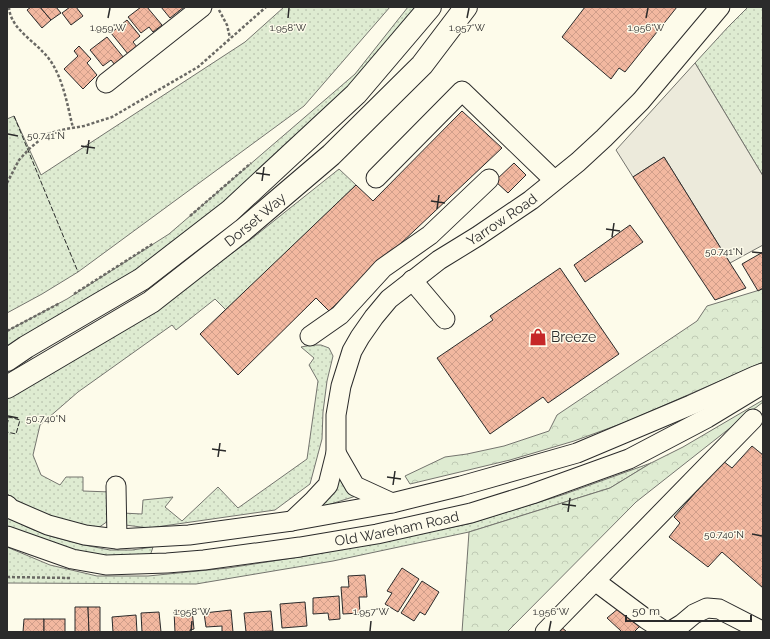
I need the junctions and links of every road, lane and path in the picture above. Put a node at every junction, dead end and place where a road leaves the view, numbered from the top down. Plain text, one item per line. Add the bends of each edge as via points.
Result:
1 (9, 7) edge
2 (202, 7) edge
3 (216, 7) edge
4 (266, 7) edge
5 (430, 7) edge
6 (466, 7) edge
7 (720, 7) edge
8 (230, 38) junction
9 (106, 82) dead end
10 (74, 128) junction
11 (252, 162) dead end
12 (376, 178) dead end
13 (489, 179) dead end
14 (554, 180) junction
15 (7, 183) edge
16 (186, 218) dead end
17 (156, 242) dead end
18 (412, 280) junction
19 (73, 295) dead end
20 (60, 303) dead end
21 (445, 318) dead end
22 (7, 331) edge
23 (310, 336) dead end
24 (16, 351) edge
25 (7, 360) edge
26 (763, 374) edge
27 (763, 384) edge
28 (7, 388) edge
29 (753, 420) dead end
30 (336, 453) junction
31 (116, 486) dead end
32 (392, 503) junction
33 (7, 505) edge
34 (292, 521) junction
35 (7, 536) edge
36 (117, 538) junction
37 (595, 581) junction
38 (760, 630) dead end
39 (544, 632) edge
40 (666, 632) edge
41 (669, 632) edge

1 - 10 path via 15,24 45,53 55,68
2 - 9 street
3 - 8 path via 227,25
4 - 8 path
5 - 24 highway, Dorset Way via 356,94 230,211 142,279
6 - 28 highway, Dorset Way via 422,65 330,155 243,230 151,302
7 - 14 street, Yarrow Road via 641,101 578,162
8 - 10 path via 198,67 112,117
10 - 15 path via 47,134 19,160
11 - 16 path
12 - 14 street via 462,91
13 - 23 street via 430,235 383,268 340,315
14 - 18 street, Yarrow Road via 531,200
17 - 19 path
18 - 21 street
18 - 30 street, Yarrow Road via 389,299 352,351 341,386 336,415
20 - 22 path
24 - 25 highway, Dorset Way
26 - 32 street, Old Wareham Road via 577,453
27 - 35 street, Old Wareham Road via 708,418 629,460 471,513 377,534 204,560 106,565 72,559
29 - 37 street
30 - 32 street, Yarrow Road via 355,486
30 - 34 street, Yarrow Road via 328,485
31 - 36 street
32 - 34 street, Old Wareham Road
33 - 36 street, Old Wareham Road via 48,525 85,535
34 - 36 street, Old Wareham Road via 189,535
37 - 39 street
37 - 40 street
38 - 41 street via 720,609 707,608

